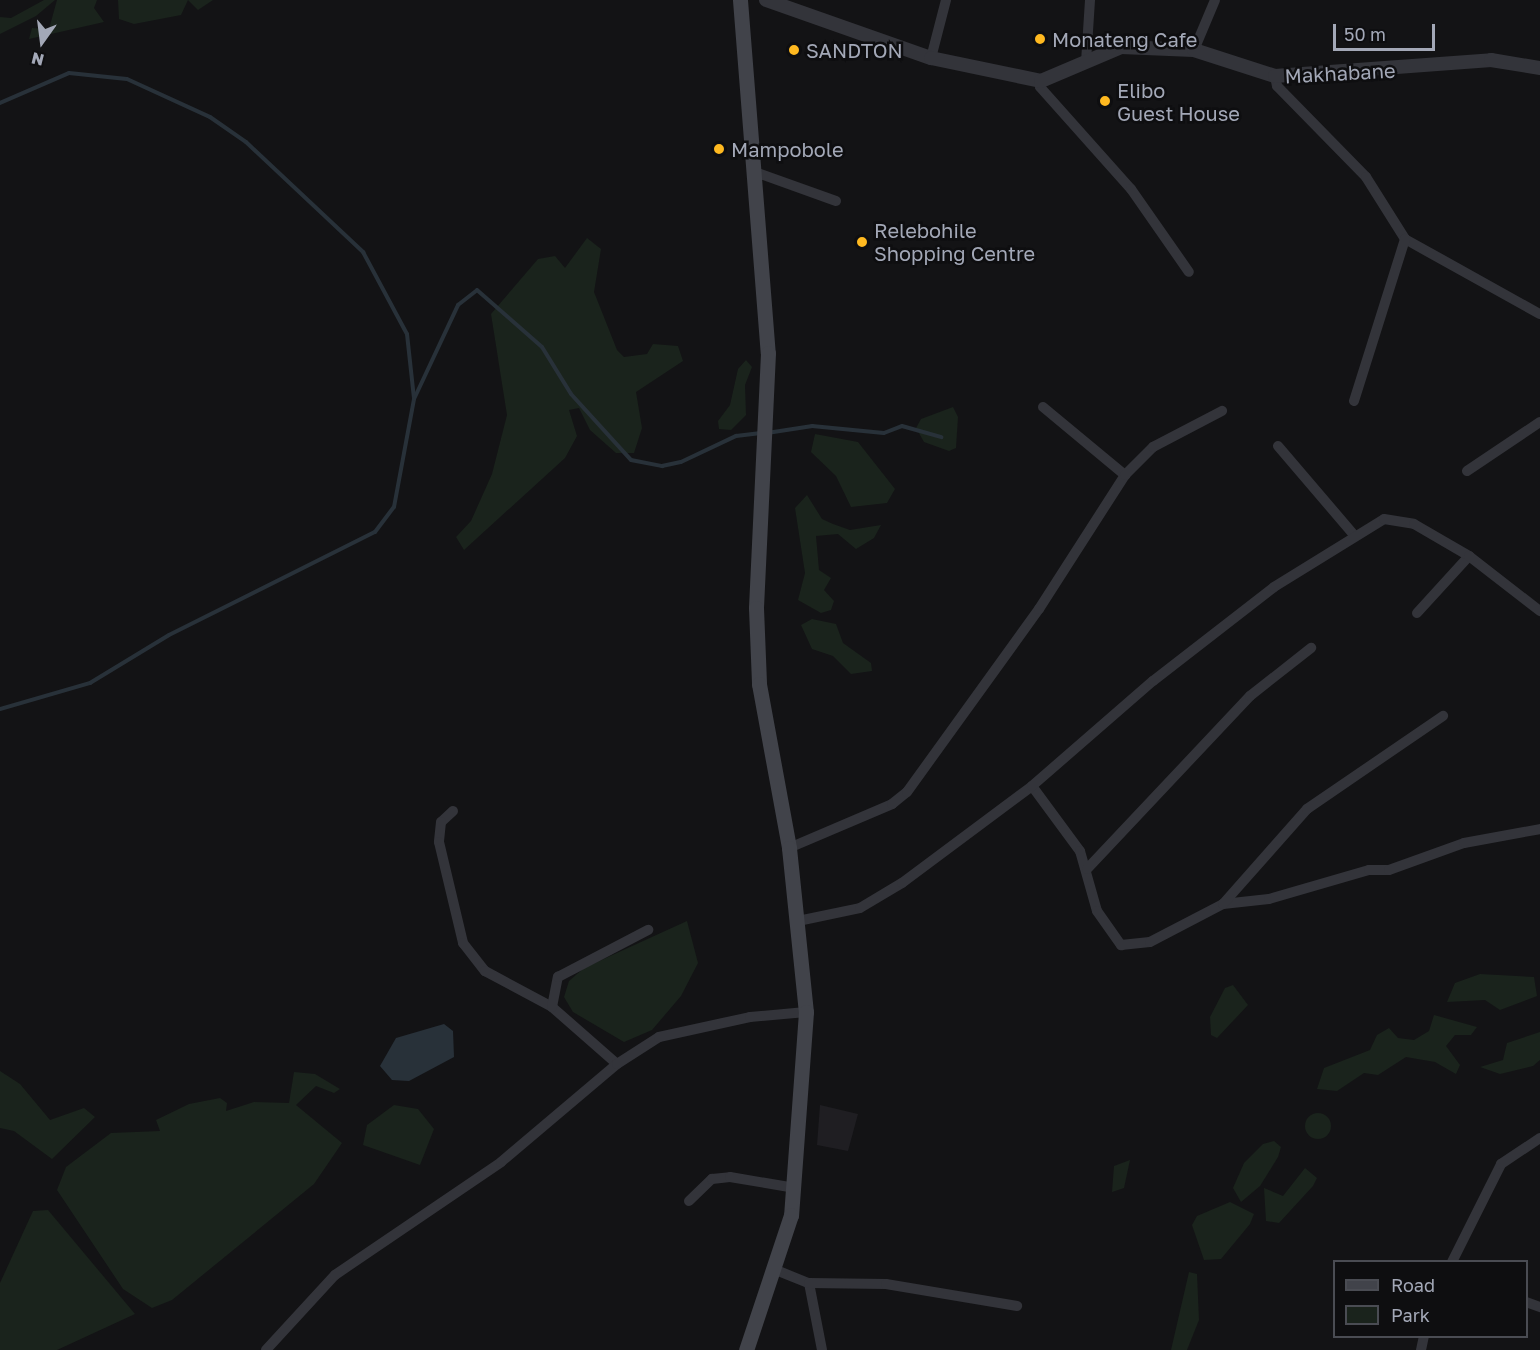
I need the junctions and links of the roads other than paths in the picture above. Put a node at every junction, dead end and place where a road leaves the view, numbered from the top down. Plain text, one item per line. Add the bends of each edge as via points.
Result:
1 (740, 0) edge
2 (766, 0) edge
3 (946, 0) edge
4 (1090, 0) edge
5 (1215, 0) edge
6 (1194, 50) junction
7 (931, 58) junction
8 (1086, 62) junction
9 (1540, 68) edge
10 (1275, 76) junction
11 (1041, 81) junction
12 (755, 172) junction
13 (836, 201) dead end
14 (1405, 239) junction
15 (1188, 272) dead end
16 (1540, 314) edge
17 (1354, 401) dead end
18 (1043, 407) dead end
19 (1222, 411) dead end
20 (1540, 422) edge
21 (1278, 446) dead end
22 (1467, 471) dead end
23 (1125, 475) junction
24 (1354, 535) junction
25 (1469, 556) junction
26 (1540, 611) edge
27 (1417, 613) dead end
28 (1311, 648) dead end
29 (1443, 716) dead end
30 (1032, 786) junction
31 (453, 811) dead end
32 (1540, 829) edge
33 (789, 848) junction
34 (1087, 869) junction
35 (1223, 904) junction
36 (798, 921) junction
37 (648, 930) dead end
38 (552, 1007) junction
39 (806, 1012) junction
40 (617, 1064) junction
41 (1540, 1138) edge
42 (795, 1188) junction
43 (689, 1201) dead end
44 (1453, 1260) edge
45 (776, 1270) junction
46 (809, 1283) junction
47 (1017, 1306) dead end
48 (266, 1350) edge
49 (746, 1350) edge
50 (822, 1350) edge

1 - 12 main road
2 - 7 street
3 - 7 street
4 - 8 street
5 - 6 street
6 - 8 street, Makhabane via 1121,47
6 - 10 street, Makhabane
7 - 11 street
8 - 11 street, Makhabane
9 - 10 street, Makhabane via 1491,60
10 - 14 street via 1277,86 1366,177
11 - 15 street via 1040,87 1131,189
12 - 13 street via 768,172
12 - 33 main road via 768,353 756,608 759,684
14 - 16 street
14 - 17 street
18 - 23 street
19 - 23 street via 1153,447
20 - 22 street
21 - 24 street
23 - 33 street via 1039,609 907,792 892,804
24 - 25 street via 1384,519 1414,524
24 - 30 street via 1274,587 1172,666
25 - 26 street
25 - 27 street
28 - 34 street via 1250,696
29 - 35 street via 1307,809
30 - 34 street
30 - 36 street via 902,883 860,908
31 - 38 street via 441,822 439,842 463,943 491,975
32 - 35 street via 1464,843 1389,870 1358,872 1269,899
33 - 36 main road
34 - 35 street via 1097,911 1121,945 1150,942
36 - 39 main road
37 - 38 street via 558,977
38 - 40 street
39 - 40 street via 750,1017 659,1037
39 - 42 main road
40 - 48 street via 501,1162 335,1275
41 - 44 street via 1501,1164
42 - 43 street via 730,1177 712,1179
42 - 45 main road
45 - 46 street
45 - 49 main road
46 - 47 street via 886,1284
46 - 50 street

